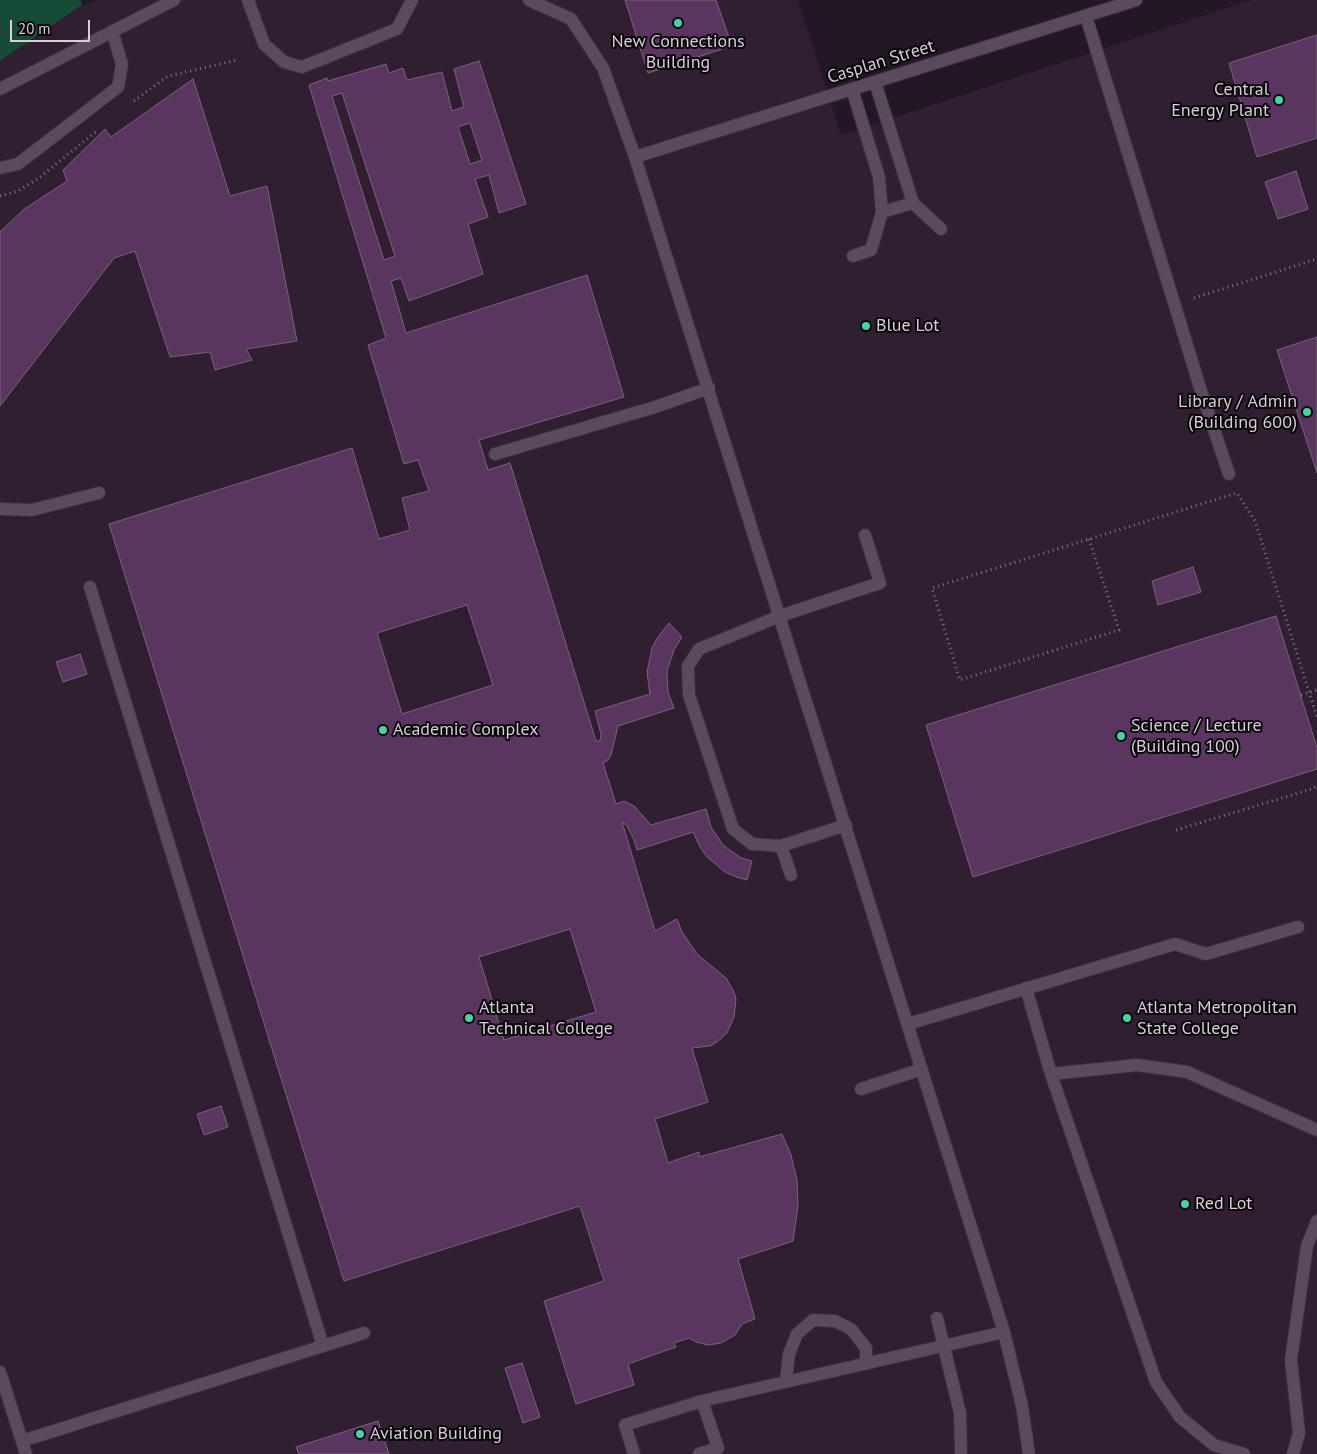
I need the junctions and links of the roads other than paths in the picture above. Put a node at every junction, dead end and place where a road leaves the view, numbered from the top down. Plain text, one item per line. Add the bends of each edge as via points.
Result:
1 (174, 0) edge
2 (248, 0) edge
3 (412, 0) edge
4 (529, 0) edge
5 (1136, 0) edge
6 (1086, 16) junction
7 (112, 31) junction
8 (875, 82) junction
9 (0, 89) edge
10 (852, 89) junction
11 (635, 157) junction
12 (0, 168) edge
13 (913, 203) junction
14 (882, 212) junction
15 (941, 229) dead end
16 (853, 256) dead end
17 (709, 388) junction
18 (495, 454) dead end
19 (1229, 474) dead end
20 (99, 494) dead end
21 (0, 509) edge
22 (865, 535) dead end
23 (90, 587) dead end
24 (780, 616) junction
25 (846, 825) junction
26 (781, 846) junction
27 (791, 875) dead end
28 (1298, 927) dead end
29 (1026, 988) junction
30 (908, 1024) junction
31 (922, 1069) junction
32 (1051, 1074) junction
33 (861, 1089) dead end
34 (1317, 1130) edge
35 (1317, 1221) edge
36 (937, 1318) dead end
37 (1004, 1332) junction
38 (364, 1333) dead end
39 (323, 1346) junction
40 (945, 1346) junction
41 (866, 1364) junction
42 (0, 1372) edge
43 (786, 1382) junction
44 (702, 1401) junction
45 (22, 1441) junction
46 (719, 1451) edge
47 (26, 1454) edge
48 (634, 1454) edge
49 (699, 1454) edge
50 (961, 1454) edge
51 (1029, 1454) edge
52 (1244, 1454) edge
53 (1294, 1454) edge

1 - 7 street
2 - 3 street via 264,44 284,62 302,67 397,29
4 - 11 street via 570,19 603,68
5 - 6 street, Casplan Street
6 - 8 street, Casplan Street
6 - 19 street
7 - 9 street
7 - 12 street via 122,64 118,87 18,164
8 - 10 street, Casplan Street
8 - 13 street
10 - 11 street, Casplan Street
10 - 14 street via 879,177
11 - 17 street
13 - 14 street
13 - 15 street
14 - 16 street via 871,250
17 - 18 street
17 - 24 street
20 - 21 street via 32,510
22 - 24 street via 880,583
23 - 39 street
24 - 25 street
24 - 26 street via 699,648 688,666 689,696 733,829 752,844
25 - 26 street
25 - 30 street
26 - 27 street
28 - 29 street via 1206,954 1175,944
29 - 30 street
29 - 32 street
30 - 31 street
31 - 33 street
31 - 37 street
32 - 34 street via 1137,1065 1187,1072
32 - 52 street via 1156,1382 1180,1417 1214,1445
35 - 53 street via 1307,1246 1291,1360 1299,1433
36 - 40 street
37 - 40 street
37 - 51 street via 1022,1406
38 - 39 street
39 - 45 street
40 - 41 street
40 - 50 street via 960,1413
41 - 43 street
41 - 43 street via 866,1348 851,1329 835,1321 813,1320 797,1334 789,1354
42 - 45 street
43 - 44 street
44 - 46 street
44 - 48 street via 625,1425
45 - 47 street
46 - 49 street

